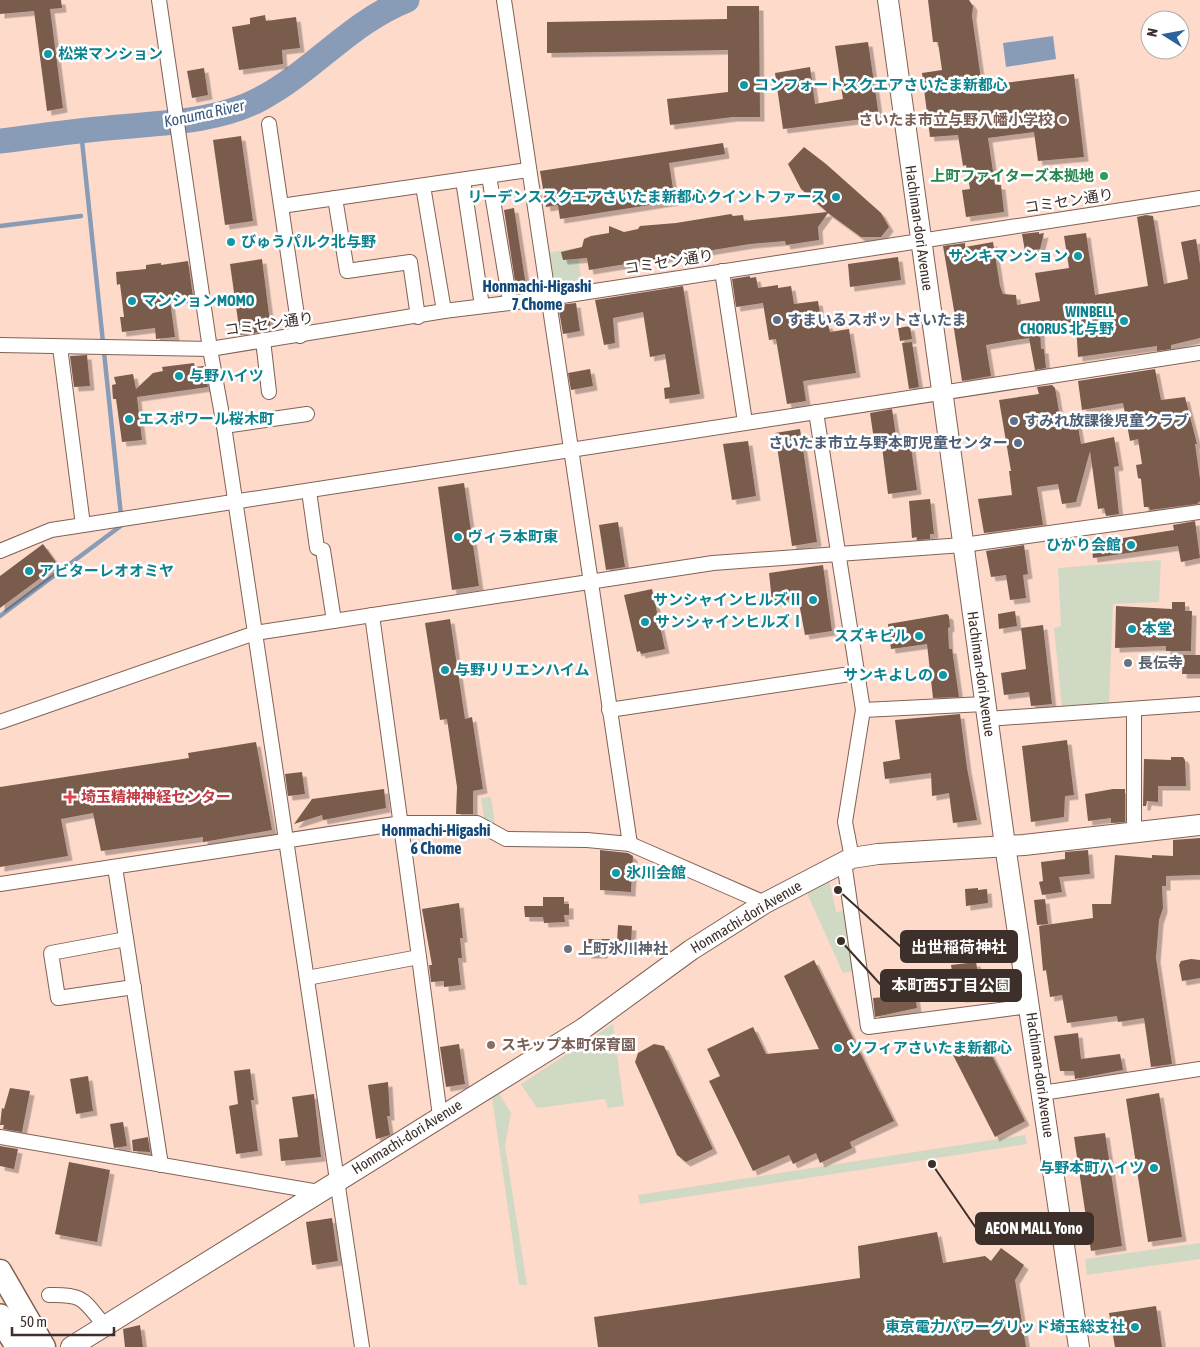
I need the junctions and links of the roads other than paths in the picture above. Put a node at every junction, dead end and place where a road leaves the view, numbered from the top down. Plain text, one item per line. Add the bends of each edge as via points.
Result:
1 (159, 0) edge
2 (504, 0) edge
3 (888, 0) edge
4 (269, 124) dead end
5 (528, 170) junction
6 (489, 176) junction
7 (463, 180) junction
8 (423, 186) junction
9 (335, 198) junction
10 (1200, 198) edge
11 (281, 206) junction
12 (920, 239) junction
13 (722, 271) junction
14 (549, 298) junction
15 (510, 302) junction
16 (482, 306) junction
17 (444, 311) junction
18 (418, 317) junction
19 (300, 336) junction
20 (263, 340) junction
21 (0, 345) edge
22 (60, 347) junction
23 (210, 349) junction
24 (1200, 353) edge
25 (942, 391) junction
26 (269, 392) dead end
27 (816, 412) junction
28 (307, 414) dead end
29 (745, 422) junction
30 (224, 426) junction
31 (570, 450) junction
32 (309, 491) junction
33 (235, 502) junction
34 (1200, 512) edge
35 (83, 525) junction
36 (963, 545) junction
37 (0, 551) edge
38 (837, 553) junction
39 (590, 583) junction
40 (372, 616) junction
41 (334, 621) junction
42 (255, 633) junction
43 (857, 673) junction
44 (1200, 704) edge
45 (1134, 709) junction
46 (609, 710) junction
47 (863, 710) junction
48 (986, 712) junction
49 (0, 722) edge
50 (402, 823) junction
51 (1200, 825) edge
52 (1134, 832) junction
53 (285, 842) junction
54 (630, 844) junction
55 (1005, 846) junction
56 (848, 860) junction
57 (115, 867) junction
58 (0, 884) edge
59 (766, 904) junction
60 (126, 939) junction
61 (419, 957) junction
62 (307, 978) junction
63 (134, 987) junction
64 (1030, 1006) junction
65 (1200, 1070) edge
66 (1042, 1093) junction
67 (440, 1116) junction
68 (0, 1137) edge
69 (161, 1165) junction
70 (338, 1180) junction
71 (319, 1192) junction
72 (0, 1270) edge
73 (49, 1295) dead end
74 (0, 1317) edge
75 (105, 1326) junction
76 (19, 1347) edge
77 (44, 1347) edge
78 (71, 1347) edge
79 (362, 1347) edge
80 (1079, 1347) edge

1 - 23 street
2 - 5 street
3 - 12 main road, Hachiman-dori Avenue
4 - 11 street
5 - 6 street
5 - 14 street
6 - 7 street
6 - 15 street
7 - 8 street
7 - 16 street
8 - 9 street
8 - 17 street
9 - 11 street
9 - 18 street via 347,271 410,262
10 - 12 street, コミセン通り
11 - 19 street
12 - 13 street, コミセン通り
12 - 25 main road, Hachiman-dori Avenue
13 - 14 street, コミセン通り
13 - 29 street
14 - 15 street, コミセン通り
14 - 31 street
15 - 16 street, コミセン通り
16 - 17 street, コミセン通り
17 - 18 street, コミセン通り
18 - 19 street, コミセン通り
19 - 20 street, コミセン通り
20 - 23 street, コミセン通り
20 - 26 street
21 - 22 street, コミセン通り
22 - 23 street, コミセン通り
22 - 35 street
23 - 30 street
24 - 25 street
25 - 27 street
25 - 36 main road, Hachiman-dori Avenue
27 - 29 street
27 - 38 street
28 - 30 street
29 - 31 street
30 - 33 street
31 - 32 street
31 - 39 street
32 - 33 street
32 - 41 street
33 - 35 street
33 - 42 street
34 - 36 street
35 - 37 street via 51,530
36 - 38 street
36 - 48 main road, Hachiman-dori Avenue
38 - 39 street via 713,564
38 - 43 street
39 - 40 street
39 - 46 street
40 - 41 street
40 - 50 street
41 - 42 street
42 - 49 street
42 - 53 street
43 - 46 street
43 - 47 street
44 - 45 street
45 - 48 street
45 - 52 street
46 - 54 street
47 - 48 street
47 - 56 street via 844,822
48 - 55 main road, Hachiman-dori Avenue
50 - 53 street
50 - 54 street via 476,823 506,839
50 - 61 street
51 - 52 main road, Honmachi-dori Avenue
52 - 55 main road, Honmachi-dori Avenue
53 - 57 street
53 - 62 street
54 - 59 street
55 - 56 main road, Honmachi-dori Avenue
55 - 64 main road, Hachiman-dori Avenue
56 - 59 main road, Honmachi-dori Avenue
56 - 64 street via 868,1027
57 - 58 street
57 - 60 street
59 - 67 main road, Honmachi-dori Avenue via 691,950 584,1028
60 - 63 street
60 - 63 street via 51,953 58,998
61 - 62 street
61 - 67 street
62 - 70 street
63 - 69 street
64 - 66 main road, Hachiman-dori Avenue
65 - 66 street
66 - 80 main road, Hachiman-dori Avenue
67 - 70 main road, Honmachi-dori Avenue
68 - 69 street
69 - 71 street
70 - 71 main road, Honmachi-dori Avenue
70 - 79 street
71 - 75 main road, Honmachi-dori Avenue
72 - 77 main road
73 - 75 street via 80,1298
74 - 76 highway
75 - 78 main road, Honmachi-dori Avenue

